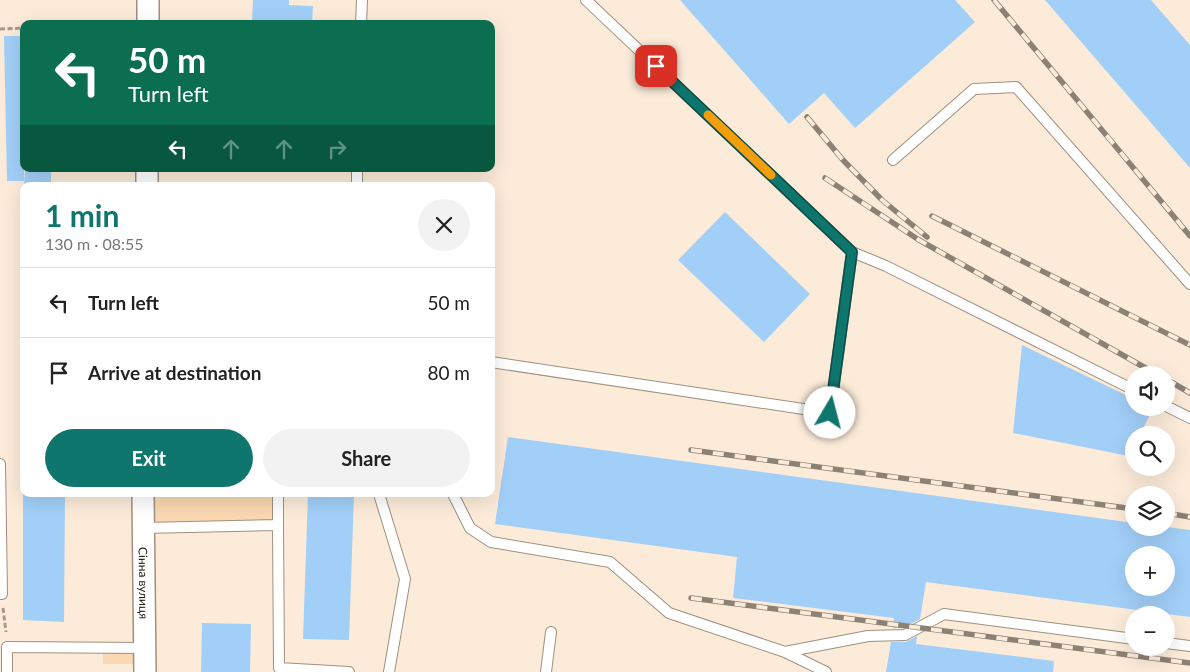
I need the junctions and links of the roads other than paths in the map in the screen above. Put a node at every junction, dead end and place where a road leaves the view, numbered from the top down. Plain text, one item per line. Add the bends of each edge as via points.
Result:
1 (148, 0) edge
2 (362, 0) edge
3 (586, 0) edge
4 (148, 20) edge
5 (361, 20) edge
6 (893, 160) dead end
7 (852, 252) junction
8 (1190, 284) edge
9 (495, 363) edge
10 (1125, 386) edge
11 (1175, 410) edge
12 (1190, 418) edge
13 (0, 464) edge
14 (143, 497) edge
15 (278, 497) edge
16 (380, 497) edge
17 (454, 497) edge
18 (278, 525) junction
19 (143, 528) junction
20 (1, 594) edge
21 (551, 632) dead end
22 (1125, 638) edge
23 (1175, 644) edge
24 (1190, 646) edge
25 (144, 648) junction
26 (785, 652) junction
27 (281, 670) edge
28 (7, 672) edge
29 (145, 672) edge
30 (350, 672) edge
31 (389, 672) edge
32 (546, 672) edge
33 (826, 672) edge

1 - 4 street
2 - 5 lane
3 - 7 lane
6 - 8 lane via 974,89 1016,87
7 - 9 lane via 830,413
7 - 10 lane
11 - 12 lane
13 - 20 lane
14 - 19 street, Сінна вулиця
15 - 18 lane
16 - 31 lane via 405,579
17 - 26 lane via 470,528 491,542 610,562 669,613
18 - 19 lane
18 - 27 lane
19 - 25 street, Сінна вулиця
21 - 32 lane
22 - 26 lane via 944,614 905,635 868,636
23 - 24 lane
25 - 28 lane via 7,647
25 - 29 street, Сінна вулиця
26 - 33 lane
27 - 30 lane

